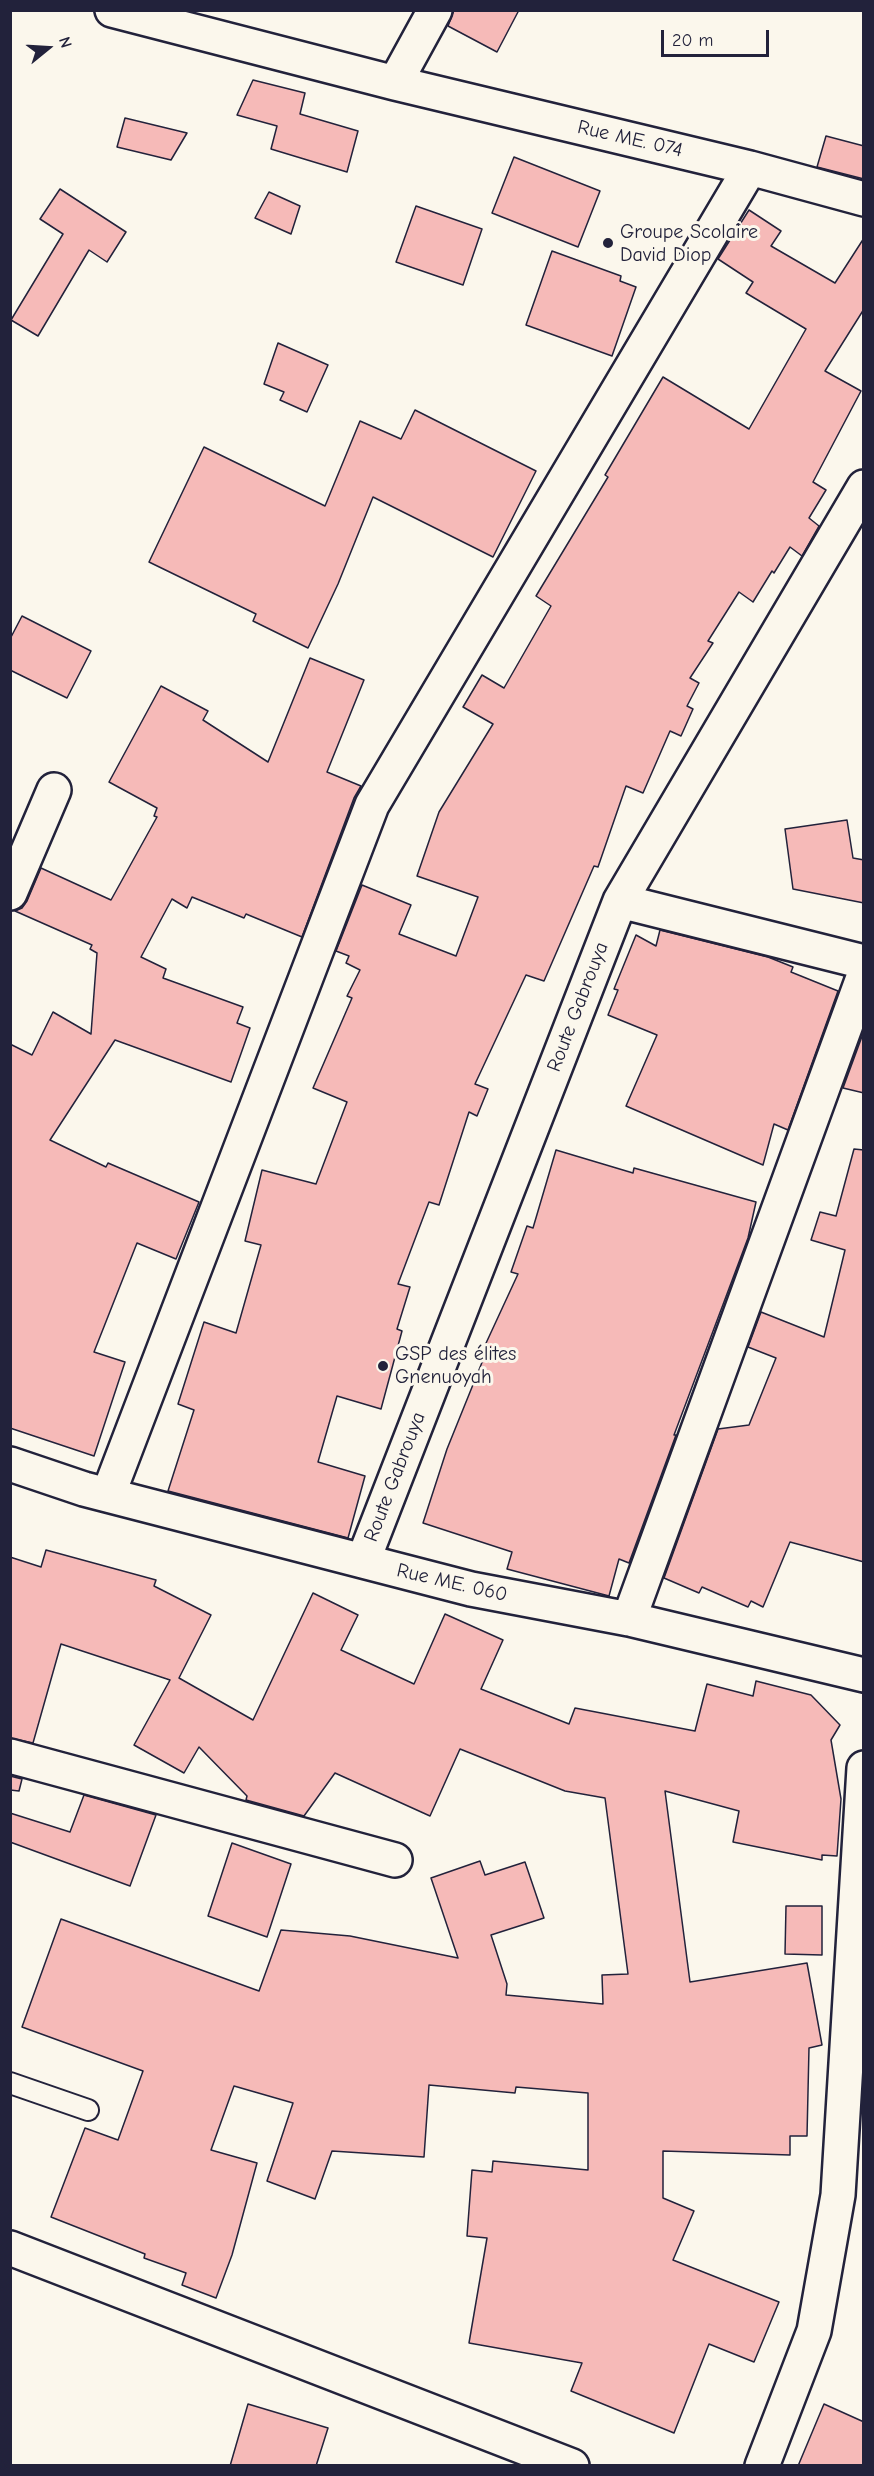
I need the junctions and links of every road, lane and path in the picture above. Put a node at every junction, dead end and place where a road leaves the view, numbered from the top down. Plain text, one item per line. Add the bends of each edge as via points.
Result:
1 (112, 10) edge
2 (435, 10) edge
3 (394, 83) junction
4 (750, 168) junction
5 (864, 199) edge
6 (864, 488) edge
7 (54, 790) dead end
8 (10, 893) edge
9 (620, 901) junction
10 (864, 962) edge
11 (864, 975) edge
12 (10, 1464) edge
13 (108, 1495) junction
14 (363, 1561) junction
15 (629, 1619) junction
16 (864, 1675) edge
17 (10, 1756) edge
18 (864, 1768) edge
19 (395, 1860) dead end
20 (10, 2083) edge
21 (88, 2110) dead end
22 (10, 2248) edge
23 (572, 2466) edge
24 (762, 2466) edge

1 - 3 street, Rue ME. 074
2 - 3 street
3 - 4 street, Rue ME. 074
4 - 5 street, Rue ME. 074
4 - 13 street via 372,805
6 - 9 street, Route Gabrouya
7 - 8 street
9 - 10 street
9 - 14 street, Route Gabrouya
11 - 15 street
12 - 13 street, Rue ME. 060
13 - 14 street, Rue ME. 060
14 - 15 street, Rue ME. 060 via 471,1589
15 - 16 street, Rue ME. 060
17 - 19 street
18 - 24 street via 838,2195 814,2331
20 - 21 lane
22 - 23 street

